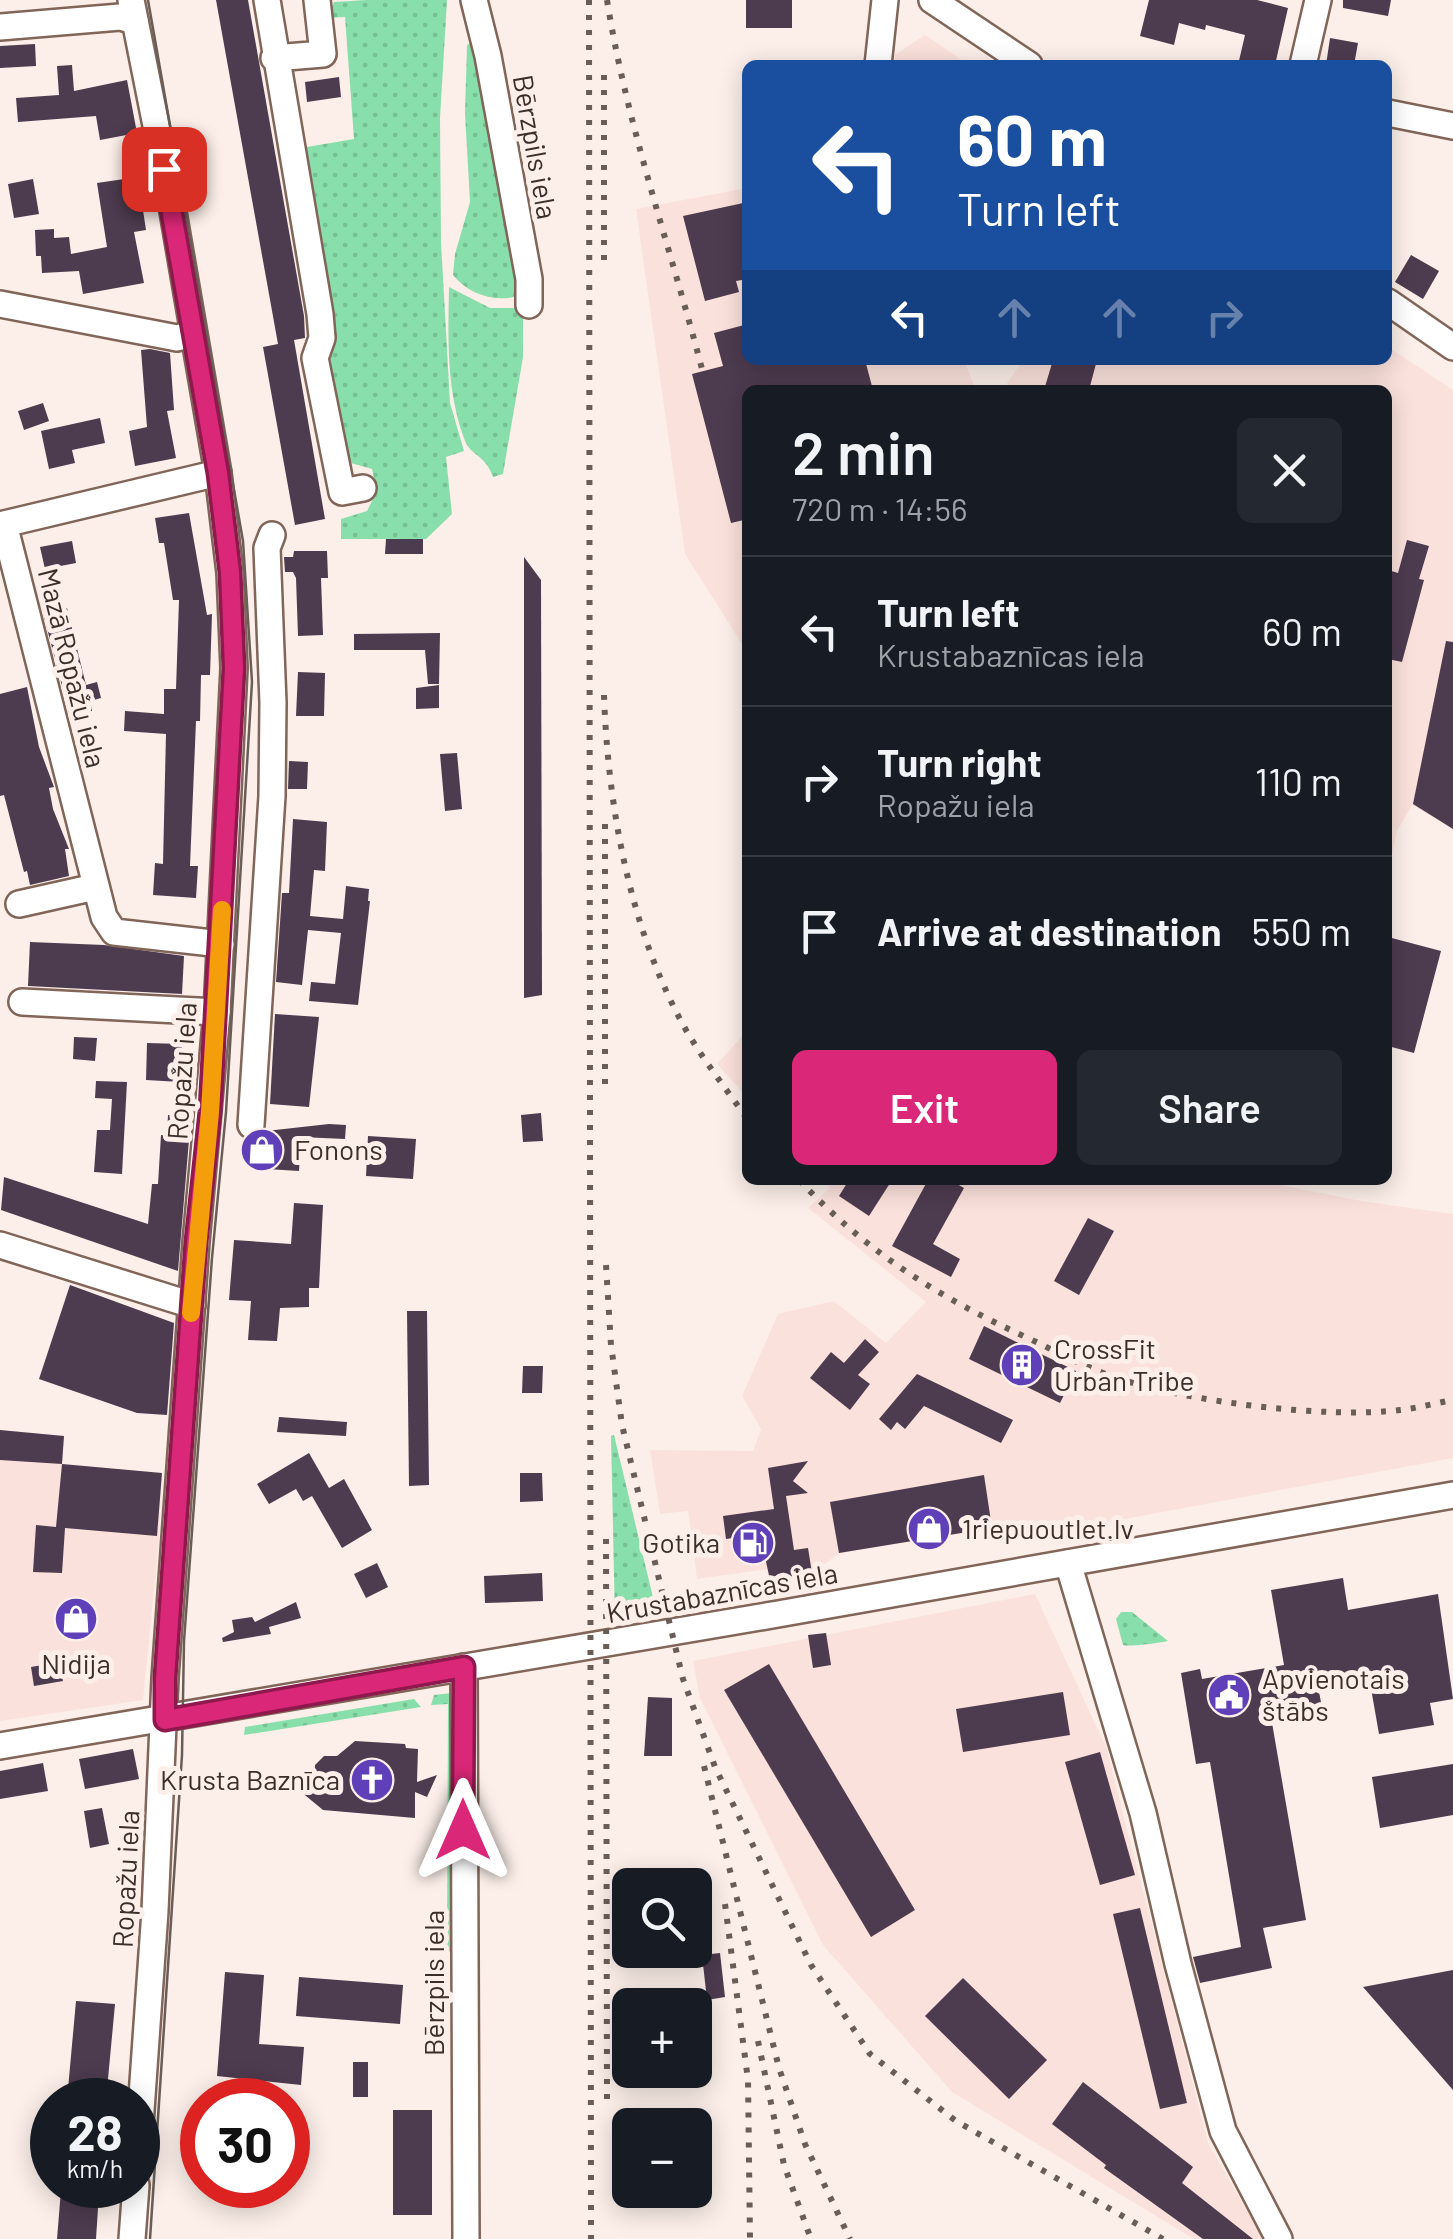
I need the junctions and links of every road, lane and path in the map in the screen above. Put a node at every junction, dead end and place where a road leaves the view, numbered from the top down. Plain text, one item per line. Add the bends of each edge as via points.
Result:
1 (267, 0) edge
2 (317, 0) edge
3 (474, 0) edge
4 (884, 0) edge
5 (932, 0) edge
6 (1318, 0) edge
7 (133, 10) edge
8 (0, 26) edge
9 (274, 58) junction
10 (878, 60) edge
11 (1021, 60) edge
12 (1304, 60) edge
13 (1392, 115) edge
14 (1453, 126) edge
15 (0, 304) edge
16 (529, 305) dead end
17 (1392, 305) edge
18 (192, 334) junction
19 (1453, 347) edge
20 (218, 473) junction
21 (363, 488) dead end
22 (2, 514) edge
23 (272, 534) dead end
24 (95, 887) junction
25 (19, 904) dead end
26 (221, 944) junction
27 (22, 1002) dead end
28 (216, 1012) junction
29 (210, 1112) junction
30 (0, 1245) edge
31 (192, 1306) junction
32 (1453, 1495) edge
33 (1068, 1563) junction
34 (464, 1667) junction
35 (165, 1720) junction
36 (0, 1746) edge
37 (143, 2078) edge
38 (134, 2208) edge
39 (132, 2239) edge
40 (466, 2239) edge
41 (1279, 2239) edge

1 - 9 street
2 - 9 street via 323,54
3 - 16 street, Bērzpils iela
4 - 10 street
5 - 11 street
6 - 12 street
7 - 8 street via 120,17
7 - 18 street, Ropažu iela
9 - 21 street via 320,314 315,358 342,492
13 - 14 street
15 - 18 street via 177,338
17 - 19 street
18 - 20 street, Ropažu iela
20 - 22 street, Mazā Ropažu iela
20 - 26 street, Ropažu iela via 234,668
22 - 24 street, Mazā Ropažu iela
23 - 29 street via 272,796 252,1118
24 - 25 street
24 - 26 street, Mazā Ropažu iela via 114,932
26 - 28 street, Ropažu iela
27 - 28 street
28 - 29 street, Ropažu iela
29 - 31 street, Ropažu iela
30 - 31 street
31 - 35 street, Ropažu iela
32 - 33 street, Krustabaznīcas iela
33 - 34 street, Krustabaznīcas iela
33 - 41 street via 1143,1813 1223,2131
34 - 35 street, Krustabaznīcas iela
34 - 40 street, Bērzpils iela
35 - 36 street, Krustabaznīcas iela
35 - 37 street, Ropažu iela
38 - 39 street

